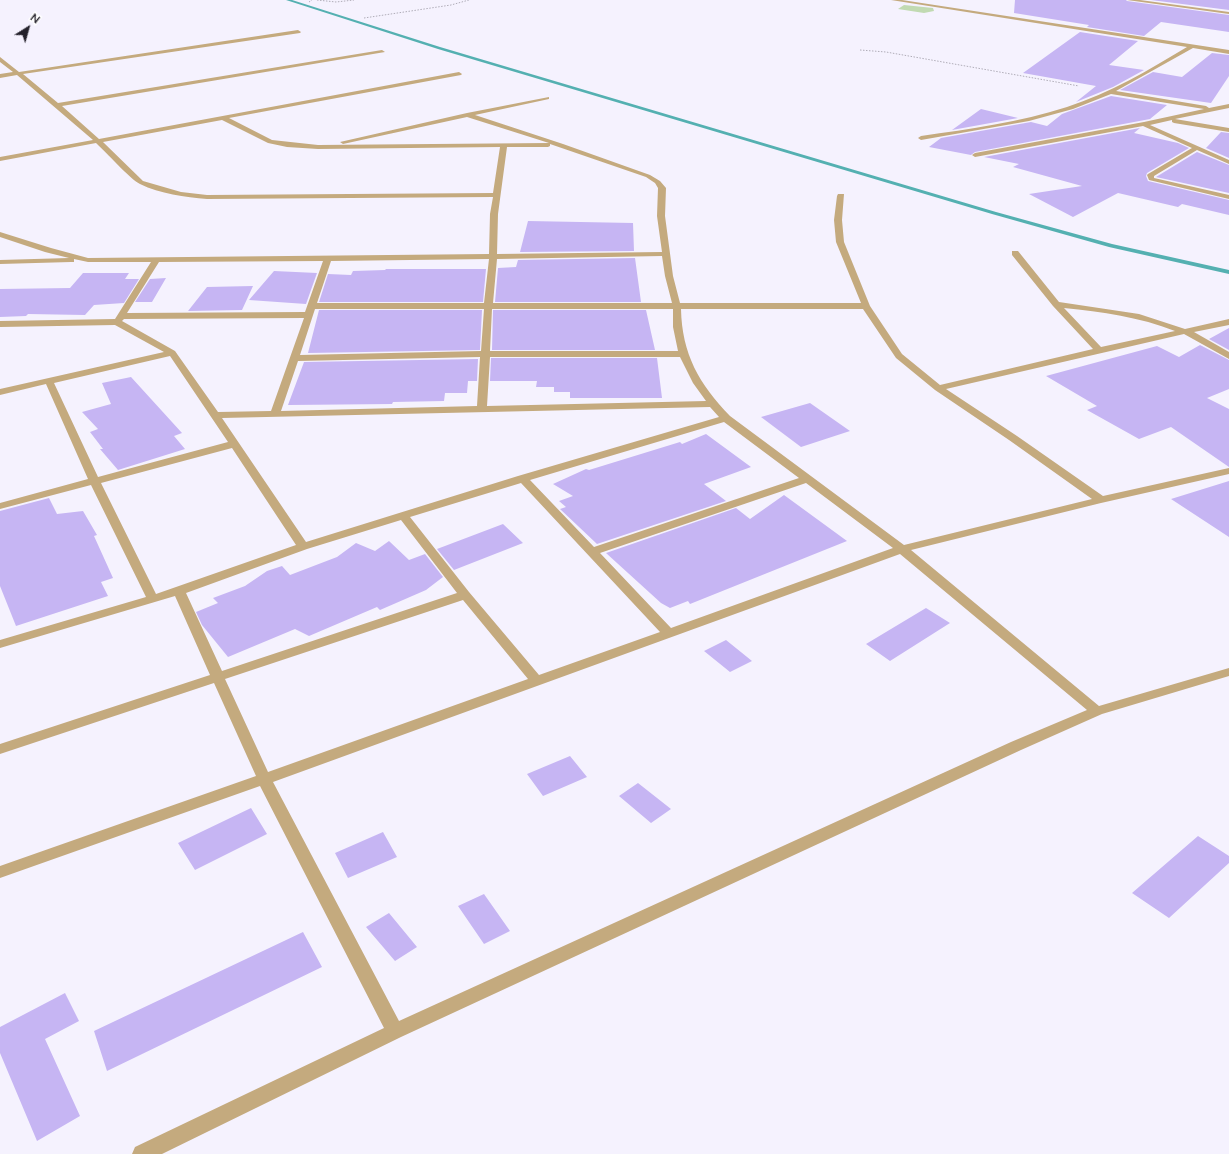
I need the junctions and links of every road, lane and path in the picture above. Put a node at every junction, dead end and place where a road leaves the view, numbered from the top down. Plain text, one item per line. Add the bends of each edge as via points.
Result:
1 (312, 0) edge
2 (317, 0) edge
3 (354, 0) edge
4 (470, 0) edge
5 (893, 0) edge
6 (1129, 0) edge
7 (309, 2) dead end
8 (1229, 13) edge
9 (364, 18) dead end
10 (298, 32) dead end
11 (1193, 46) junction
12 (860, 50) dead end
13 (382, 52) dead end
14 (1229, 52) edge
15 (0, 59) edge
16 (18, 74) junction
17 (459, 74) dead end
18 (0, 76) edge
19 (1111, 92) junction
20 (547, 98) dead end
21 (57, 105) junction
22 (1229, 106) edge
23 (1213, 110) junction
24 (1229, 112) edge
25 (467, 115) junction
26 (224, 118) junction
27 (1166, 119) junction
28 (1144, 124) junction
29 (1229, 130) edge
30 (921, 138) dead end
31 (97, 140) junction
32 (504, 145) junction
33 (561, 145) junction
34 (318, 147) junction
35 (1196, 148) junction
36 (975, 155) dead end
37 (0, 159) edge
38 (1229, 162) edge
39 (497, 195) junction
40 (841, 196) dead end
41 (1229, 197) edge
42 (0, 234) edge
43 (1015, 253) dead end
44 (667, 254) junction
45 (493, 256) junction
46 (328, 259) junction
47 (88, 260) junction
48 (156, 261) junction
49 (0, 262) edge
50 (1056, 304) junction
51 (866, 306) junction
52 (488, 307) junction
53 (677, 307) junction
54 (309, 311) junction
55 (120, 319) junction
56 (1229, 322) edge
57 (0, 324) edge
58 (1186, 332) junction
59 (1099, 350) junction
60 (172, 353) junction
61 (485, 354) junction
62 (683, 354) junction
63 (1229, 356) edge
64 (293, 358) junction
65 (49, 381) junction
66 (938, 388) junction
67 (0, 392) edge
68 (713, 404) junction
69 (482, 410) junction
70 (275, 414) junction
71 (216, 415) junction
72 (726, 418) junction
73 (234, 444) junction
74 (1229, 471) edge
75 (522, 478) junction
76 (806, 479) junction
77 (95, 482) junction
78 (1101, 500) junction
79 (0, 506) edge
80 (403, 515) junction
81 (303, 548) junction
82 (902, 549) junction
83 (592, 552) junction
84 (179, 591) junction
85 (465, 595) junction
86 (153, 599) junction
87 (668, 632) junction
88 (0, 644) edge
89 (1229, 672) edge
90 (218, 676) junction
91 (537, 681) junction
92 (1097, 711) junction
93 (0, 749) edge
94 (264, 779) junction
95 (0, 872) edge
96 (395, 1031) junction
97 (142, 1154) edge

1 - 7 path
2 - 3 path
4 - 9 path
5 - 11 street
6 - 8 street
10 - 16 street
11 - 14 street
11 - 19 street
12 - 19 path via 886,52
13 - 21 street
15 - 16 street
16 - 18 street
16 - 21 street
17 - 26 street
19 - 23 street
19 - 30 street via 1017,122
20 - 25 street
21 - 31 street
22 - 23 street
23 - 24 street
23 - 27 street
25 - 33 street
25 - 34 street
26 - 31 street
26 - 34 street via 270,142 286,146
27 - 28 street
27 - 29 street
28 - 35 street
28 - 36 street
31 - 37 street
31 - 39 street via 141,182 180,194 207,197
32 - 33 street
32 - 34 street
32 - 39 street
33 - 44 street via 648,176 658,182 662,188 661,216
35 - 38 street
35 - 41 street via 1150,175 1151,179
39 - 45 street
40 - 51 street via 838,220 840,242
42 - 47 street
43 - 50 street
44 - 45 street
44 - 53 street via 669,276
45 - 46 street
45 - 52 street
46 - 48 street
46 - 54 street
47 - 48 street
47 - 49 street
48 - 55 street
50 - 58 street via 1144,319
50 - 59 street
51 - 53 street
51 - 66 street via 899,356
52 - 53 street
52 - 54 street
52 - 61 street
53 - 62 street via 677,327
54 - 55 street
54 - 64 street
55 - 57 street
55 - 60 street
56 - 58 street
58 - 59 street
58 - 63 street
59 - 66 street
60 - 65 street
60 - 71 street
61 - 62 street
61 - 64 street
61 - 69 street
62 - 68 street via 698,383
64 - 70 street
65 - 67 street
65 - 77 street
66 - 78 street
68 - 69 street
68 - 72 street
69 - 70 street
70 - 71 street
71 - 73 street
72 - 75 street
72 - 76 street
73 - 77 street
73 - 81 street
74 - 78 street
75 - 80 street
75 - 83 street
76 - 82 street
76 - 83 street
77 - 79 street
77 - 86 street
78 - 82 street
80 - 81 street
80 - 85 street
81 - 84 street
82 - 87 street
82 - 92 street
83 - 87 street
84 - 86 street
84 - 90 street
85 - 90 street
85 - 91 street
86 - 88 street
87 - 91 street
89 - 92 street
90 - 93 street
90 - 94 street
91 - 94 street
92 - 96 street
94 - 95 street
94 - 96 street
96 - 97 street

